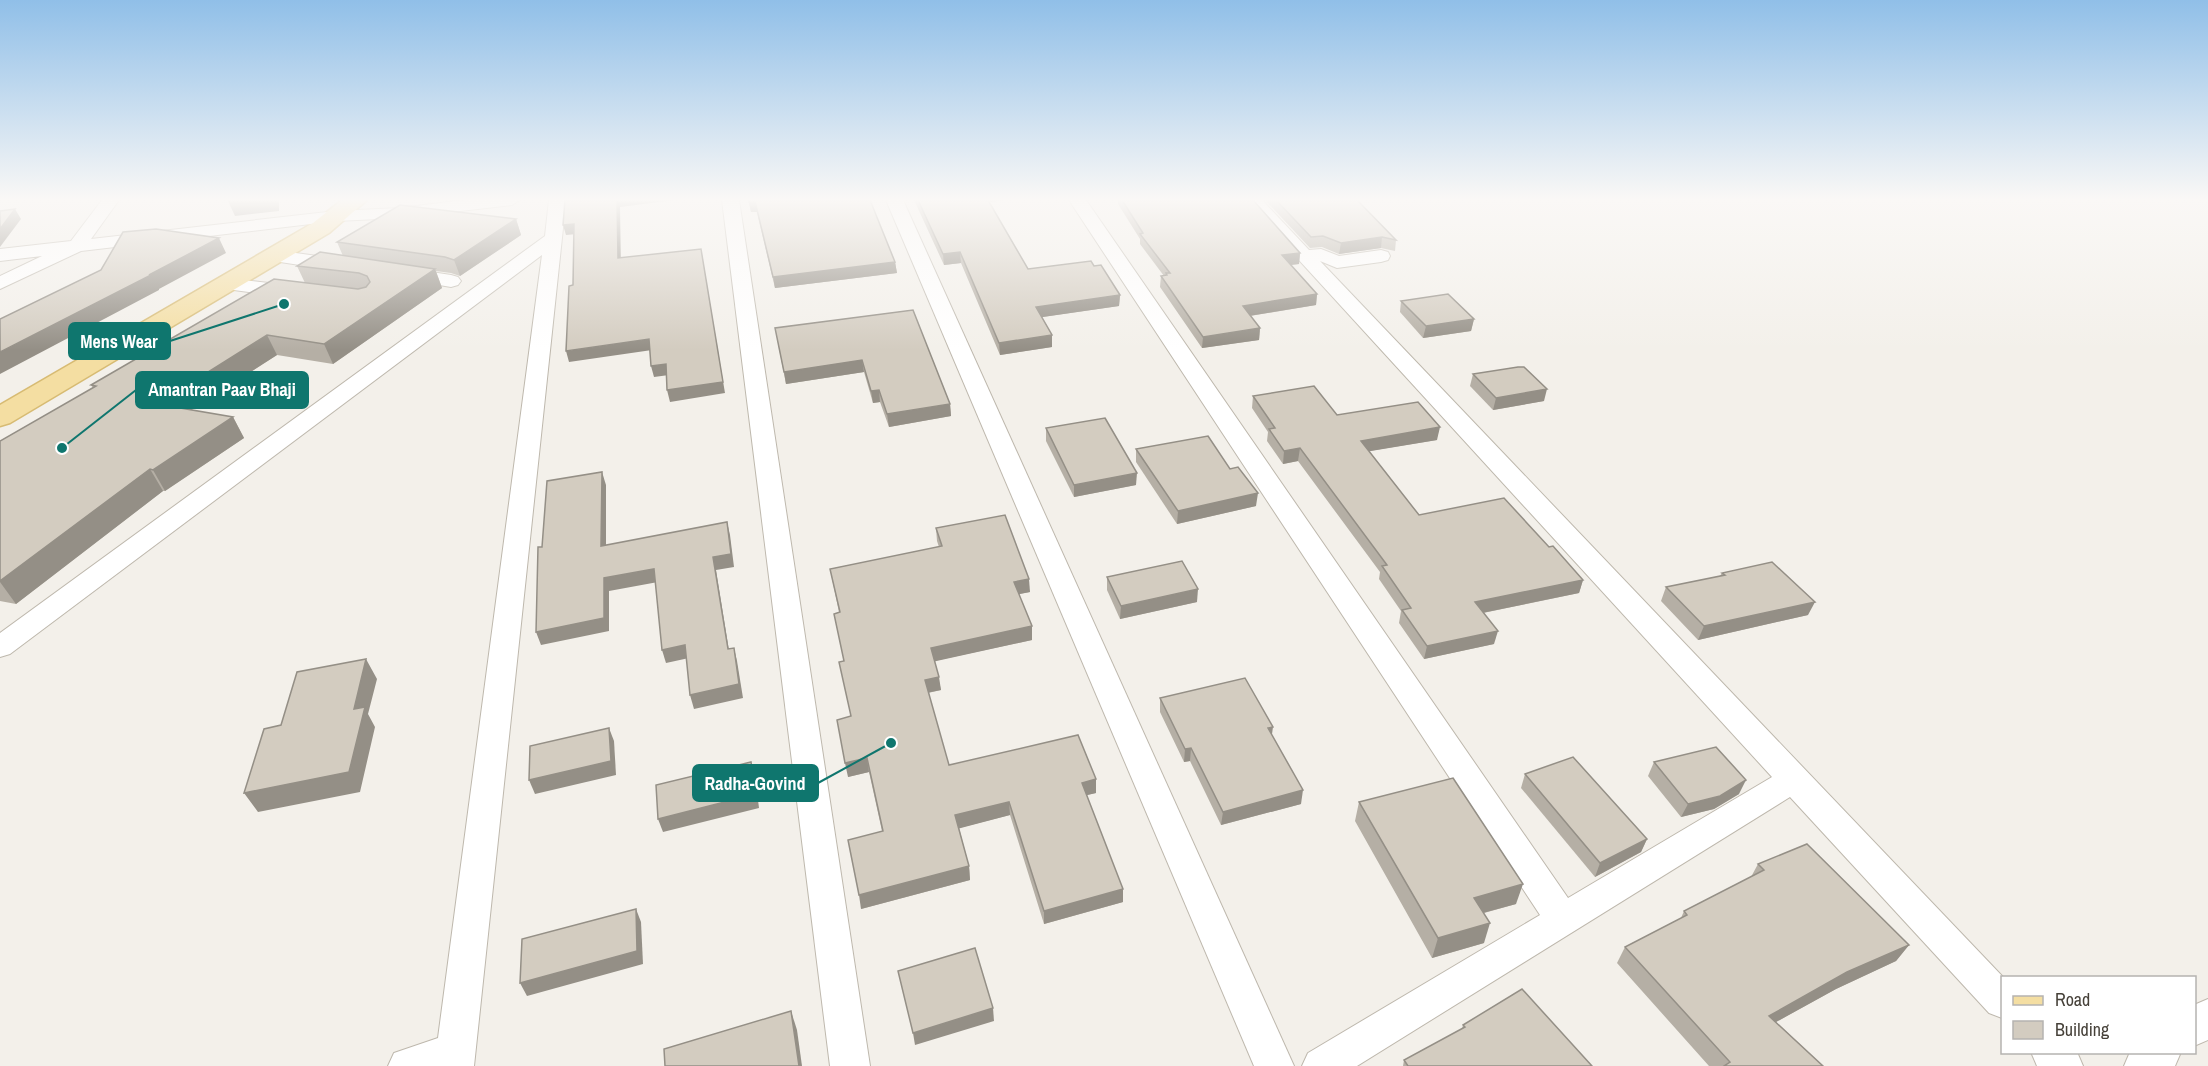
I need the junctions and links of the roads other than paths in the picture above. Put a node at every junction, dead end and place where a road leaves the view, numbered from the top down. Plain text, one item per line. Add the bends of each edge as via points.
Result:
1 (45, 250) edge
2 (69, 250) edge
3 (284, 250) edge
4 (537, 250) edge
5 (552, 250) edge
6 (737, 250) edge
7 (916, 250) edge
8 (1111, 250) edge
9 (1299, 250) edge
10 (0, 255) edge
11 (274, 256) junction
12 (1305, 256) junction
13 (1381, 256) dead end
14 (357, 267) edge
15 (392, 272) edge
16 (451, 281) edge
17 (0, 283) edge
18 (226, 284) junction
19 (308, 293) edge
20 (0, 417) edge
21 (0, 647) edge
22 (1794, 779) junction
23 (1562, 919) junction
24 (2001, 1000) edge
25 (2051, 1054) edge
26 (2161, 1054) edge
27 (455, 1058) edge
28 (408, 1066) edge
29 (850, 1066) edge
30 (1274, 1066) edge
31 (1322, 1066) edge
32 (2063, 1066) edge
33 (2144, 1066) edge

1 - 10 street
2 - 17 street
3 - 11 main road
4 - 21 street
5 - 27 street
6 - 29 street
7 - 30 street
8 - 23 street
9 - 12 street
11 - 14 street
11 - 18 main road
12 - 13 street via 1321,255 1337,262
12 - 22 street
15 - 16 street
18 - 19 street
18 - 20 main road
22 - 23 street
22 - 24 street
23 - 31 street
25 - 32 street
26 - 33 street
27 - 28 street

